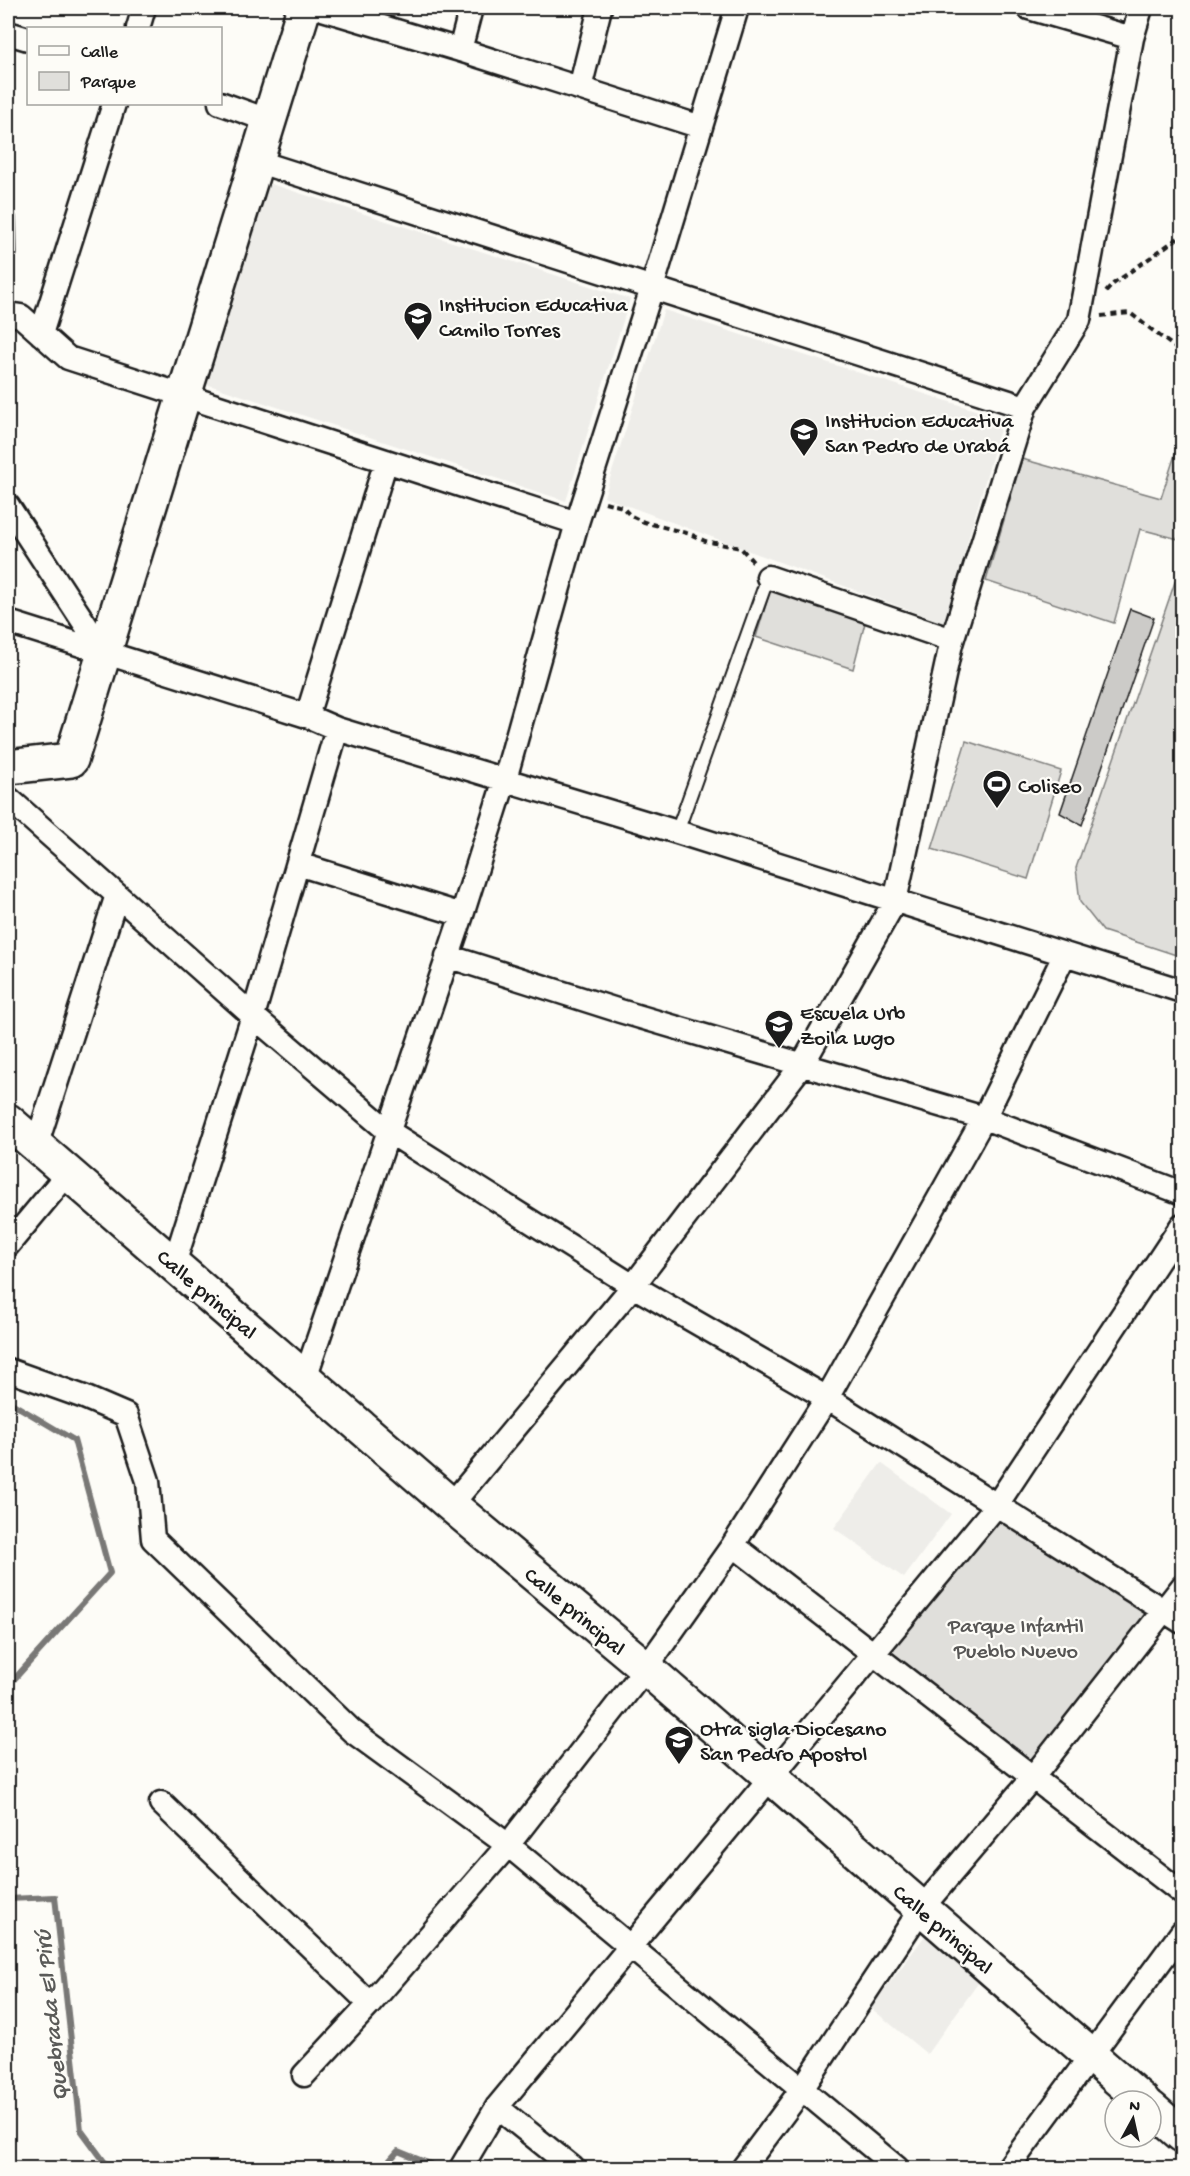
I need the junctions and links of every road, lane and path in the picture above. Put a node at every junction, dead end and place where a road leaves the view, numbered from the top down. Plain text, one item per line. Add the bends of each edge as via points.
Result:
1 (144, 8) edge
2 (304, 8) edge
3 (319, 8) edge
4 (471, 8) edge
5 (600, 8) edge
6 (737, 8) edge
7 (1029, 8) edge
8 (1141, 8) edge
9 (138, 27) edge
10 (8, 33) edge
11 (1132, 38) junction
12 (27, 39) edge
13 (460, 50) junction
14 (580, 88) junction
15 (222, 104) edge
16 (114, 105) edge
17 (270, 121) junction
18 (701, 127) junction
19 (256, 161) junction
20 (1182, 235) edge
21 (652, 288) junction
22 (8, 314) edge
23 (1079, 320) junction
24 (41, 334) junction
25 (1182, 353) edge
26 (183, 396) junction
27 (1025, 407) junction
28 (386, 461) junction
29 (586, 497) junction
30 (8, 506) edge
31 (577, 523) junction
32 (768, 577) junction
33 (8, 622) edge
34 (952, 640) junction
35 (104, 652) junction
36 (307, 716) junction
37 (337, 729) junction
38 (8, 766) edge
39 (505, 779) junction
40 (8, 798) edge
41 (677, 832) junction
42 (298, 864) junction
43 (117, 895) junction
44 (895, 901) junction
45 (462, 915) junction
46 (1065, 954) junction
47 (447, 956) junction
48 (1182, 991) edge
49 (253, 1016) junction
50 (802, 1065) junction
51 (984, 1118) junction
52 (8, 1121) edge
53 (388, 1131) junction
54 (36, 1146) junction
55 (68, 1173) junction
56 (1182, 1193) edge
57 (1182, 1225) edge
58 (8, 1245) edge
59 (174, 1264) junction
60 (633, 1286) junction
61 (8, 1370) edge
62 (305, 1378) junction
63 (827, 1398) junction
64 (451, 1505) junction
65 (996, 1506) junction
66 (733, 1545) junction
67 (1182, 1587) edge
68 (1163, 1610) junction
69 (1182, 1622) edge
70 (873, 1653) junction
71 (645, 1668) junction
72 (770, 1777) junction
73 (1033, 1777) junction
74 (161, 1803) dead end
75 (508, 1845) junction
76 (1182, 1893) edge
77 (921, 1909) junction
78 (1182, 1932) edge
79 (629, 1946) junction
80 (370, 2004) junction
81 (1091, 2056) junction
82 (304, 2075) dead end
83 (802, 2089) junction
84 (1129, 2089) edge
85 (498, 2107) junction
86 (1163, 2118) edge
87 (1182, 2135) edge
88 (461, 2169) edge
89 (573, 2169) edge
90 (743, 2169) edge
91 (897, 2169) edge
92 (1008, 2169) edge

1 - 9 street
2 - 17 main road
3 - 13 street
4 - 13 street
5 - 14 street
6 - 18 street
7 - 11 street
8 - 11 street
10 - 12 street
11 - 23 street
13 - 14 street
14 - 18 street
15 - 17 street
16 - 24 street
17 - 19 main road
18 - 21 street
19 - 21 street
19 - 26 main road
20 - 23 path via 1113,284 1094,310
21 - 27 street
21 - 29 street
22 - 24 street via 21,316
23 - 25 path via 1130,313
23 - 27 street
24 - 26 street via 68,358
26 - 28 street
26 - 35 main road
27 - 34 street
28 - 31 street
28 - 36 street
29 - 31 street
29 - 32 path via 622,507 644,522 741,548
30 - 35 street
31 - 39 street
32 - 34 street
32 - 41 lane
33 - 35 street
34 - 44 street
35 - 36 street
35 - 38 main road via 71,760
36 - 37 street
37 - 39 street
37 - 42 street
39 - 41 street
39 - 45 street
40 - 43 street
41 - 44 street
42 - 45 street
42 - 49 street
43 - 49 street
43 - 54 street
44 - 46 street
44 - 50 street
45 - 47 street
46 - 48 street
46 - 51 street
47 - 50 street
47 - 53 street
49 - 53 street
49 - 59 street
50 - 51 street
50 - 60 street
51 - 56 street
51 - 63 street
52 - 54 main road, Calle principal
53 - 60 street
53 - 62 street
54 - 55 main road, Calle principal
55 - 58 street
55 - 59 main road, Calle principal
57 - 65 street
59 - 62 main road, Calle principal
60 - 63 street
60 - 64 street
61 - 75 street via 126,1415 148,1481 153,1539 352,1731
62 - 64 main road, Calle principal
63 - 65 street
63 - 66 street
64 - 71 main road, Calle principal
65 - 68 street
65 - 70 street
66 - 70 street
66 - 71 street
67 - 68 street
68 - 69 street
68 - 73 street
70 - 72 street
70 - 73 street
71 - 72 main road, Calle principal
71 - 75 street
72 - 77 main road, Calle principal
72 - 79 street
73 - 76 street
73 - 77 street
74 - 80 street
75 - 79 street
75 - 80 street
77 - 81 main road, Calle principal
77 - 83 street
78 - 81 street
79 - 83 street
79 - 85 street
80 - 82 street
81 - 84 main road, Calle principal
81 - 92 street
83 - 90 street
83 - 91 street
85 - 88 street
85 - 89 street
86 - 87 main road

